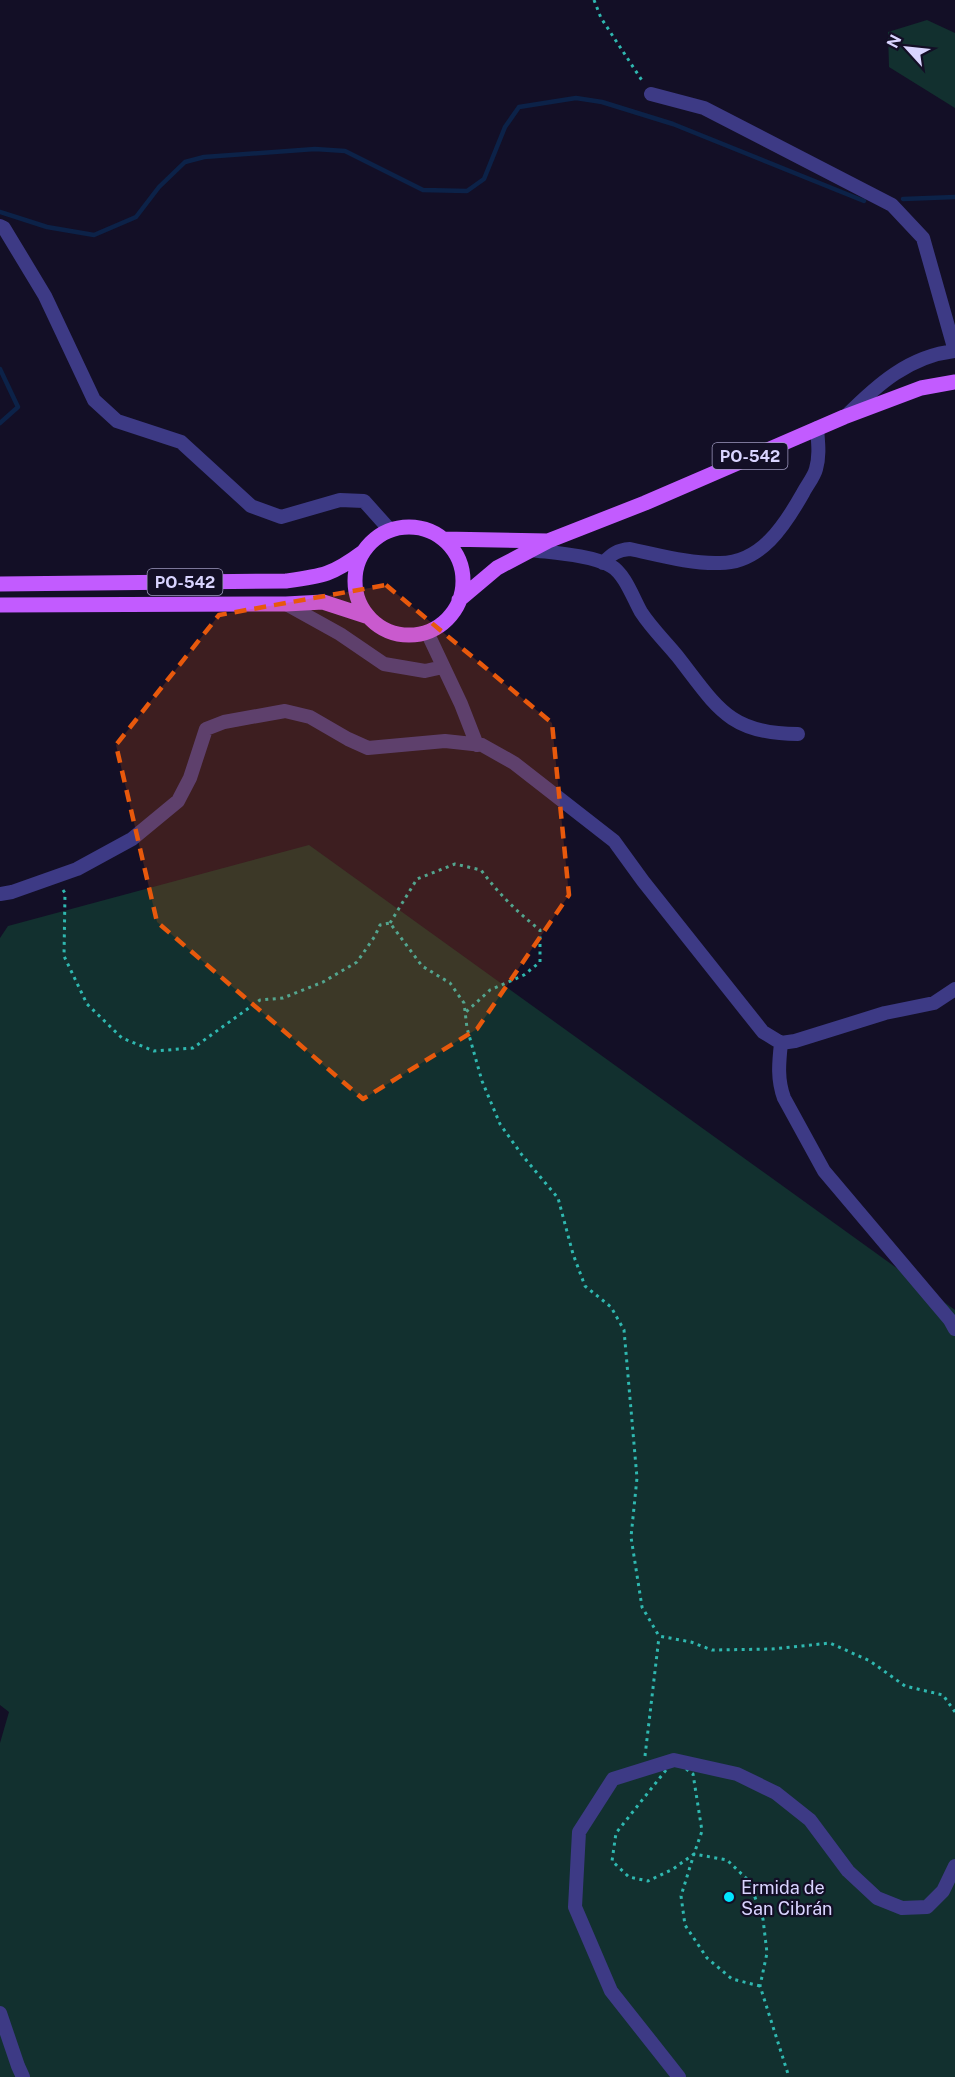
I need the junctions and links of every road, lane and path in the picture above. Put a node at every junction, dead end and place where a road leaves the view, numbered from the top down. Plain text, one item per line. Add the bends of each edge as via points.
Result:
1 (594, 0) edge
2 (651, 94) joint
3 (0, 226) edge
4 (955, 351) edge
5 (955, 381) edge
6 (844, 417) junction
7 (817, 428) junction
8 (390, 530) junction
9 (443, 539) junction
10 (548, 541) junction
11 (531, 550) junction
12 (363, 552) junction
13 (603, 563) junction
14 (0, 584) edge
15 (459, 600) junction
16 (0, 604) edge
17 (286, 604) junction
18 (366, 615) junction
19 (427, 632) junction
20 (443, 667) junction
21 (798, 734) dead end
22 (477, 745) junction
23 (54, 877) junction
24 (0, 894) edge
25 (390, 923) junction
26 (955, 989) edge
27 (466, 1012) junction
28 (781, 1042) junction
29 (955, 1329) edge
30 (659, 1636) junction
31 (955, 1712) edge
32 (674, 1760) junction
33 (644, 1770) junction
34 (693, 1854) junction
35 (955, 1866) edge
36 (760, 1986) junction
37 (0, 2013) edge
38 (23, 2077) edge
39 (679, 2077) edge
40 (789, 2077) edge

1 - 2 path via 601,18
2 - 4 street via 704,108 892,205 923,238
3 - 8 street via 45,296 94,400 117,421 181,442 251,506 281,517 340,500 364,501
4 - 6 street via 940,353 892,374
5 - 6 main road, PO-542 via 921,388
6 - 7 main road, PO-542
7 - 10 main road, PO-542
7 - 13 street via 816,471 779,531 763,548 746,558 722,563 630,549 613,553
8 - 9 main road, PO-542 via 417,528
8 - 12 main road, PO-542 via 374,539
9 - 10 main road, PO-542
9 - 15 main road via 457,556 463,578
10 - 11 main road, PO-542
11 - 13 street
11 - 15 main road, PO-542 via 497,568
12 - 14 main road, PO-542 via 328,575 286,581
12 - 18 main road via 354,584
13 - 21 street via 618,571 651,628 723,712 738,723 764,732
15 - 19 main road, PO-542 via 447,620
16 - 17 main road, PO-542
17 - 18 main road, PO-542 via 323,602
17 - 20 street via 384,664 425,671
18 - 19 main road, PO-542 via 388,632
19 - 20 street
20 - 22 street
22 - 23 street via 445,741 368,748 310,717 285,711 224,722 206,729 178,801 132,839
22 - 28 street via 514,763 614,841 745,1011 763,1032
23 - 24 street
23 - 25 path via 65,893 64,956 87,1004 122,1038 154,1051 193,1048 260,1000 284,998 323,982 357,962 380,925
25 - 27 path via 422,966 450,983
25 - 27 path via 417,879 455,864 481,870 495,890 540,930 540,962 525,975 490,990
26 - 28 street via 934,1003
27 - 30 path via 482,1081 500,1124 558,1198 585,1286 611,1307 624,1330 637,1478 631,1537 642,1607
28 - 29 street via 780,1087 824,1171
30 - 31 path via 712,1650 830,1643 870,1661 905,1686 943,1695
30 - 33 path
32 - 33 street
32 - 34 path via 693,1774 702,1831
32 - 34 path via 616,1833 612,1861 629,1876 648,1881
32 - 35 street via 737,1774 776,1793 810,1820 848,1871 877,1898 902,1908 927,1907 943,1891
33 - 39 street via 613,1779 579,1832 575,1907 611,1991
34 - 36 path via 727,1860 749,1881 763,1919 767,1953
34 - 36 path via 681,1896 685,1925 707,1958 732,1979
36 - 40 path
37 - 38 street

